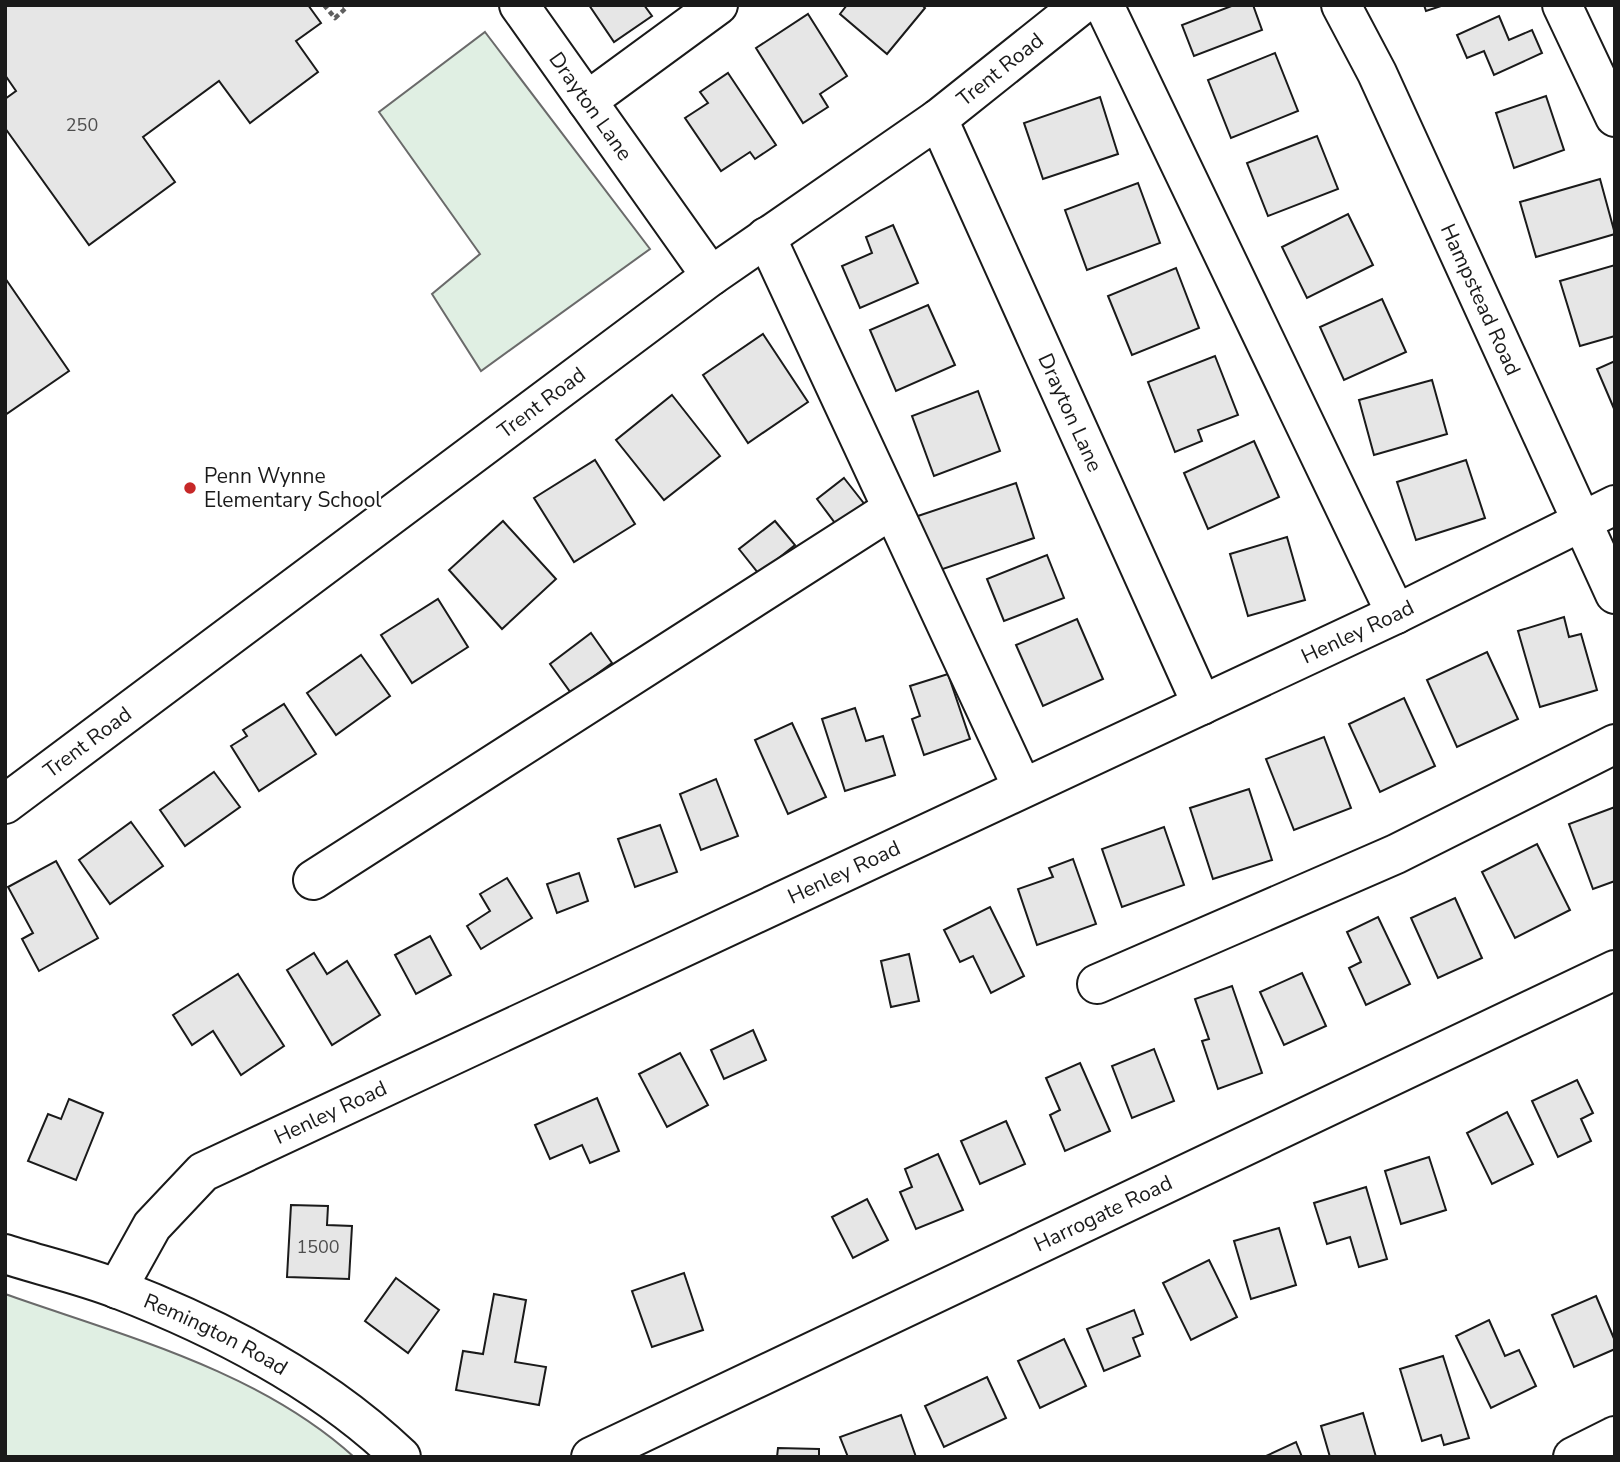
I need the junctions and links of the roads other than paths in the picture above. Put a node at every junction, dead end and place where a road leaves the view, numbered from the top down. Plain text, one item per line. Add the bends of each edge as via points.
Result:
1 (519, 5) edge
2 (718, 5) edge
3 (1081, 5) edge
4 (1104, 5) edge
5 (1342, 5) edge
6 (1562, 5) edge
7 (587, 101) junction
8 (1615, 117) edge
9 (938, 119) junction
10 (766, 237) junction
11 (711, 276) junction
12 (892, 509) junction
13 (1599, 513) edge
14 (1615, 594) edge
15 (1396, 614) junction
16 (1202, 705) junction
17 (1615, 744) edge
18 (1022, 787) junction
19 (9, 793) edge
20 (313, 880) dead end
21 (1615, 970) edge
22 (1097, 984) dead end
23 (5, 1254) edge
24 (117, 1289) junction
25 (1615, 1436) edge
26 (401, 1457) edge
27 (591, 1457) edge
28 (1573, 1457) edge

1 - 7 street, Drayton Lane
2 - 7 street
3 - 9 street, Trent Road
4 - 15 street
5 - 13 street, Hampstead Road via 1437,210
6 - 8 street
7 - 11 street, Drayton Lane
9 - 10 street, Trent Road
9 - 16 street, Drayton Lane
10 - 11 street, Trent Road
10 - 12 street
11 - 19 street, Trent Road
12 - 18 street
12 - 20 street
13 - 14 street, Hampstead Road
13 - 15 street, Henley Road
15 - 16 street, Henley Road
16 - 18 street, Henley Road
17 - 22 street via 1396,854
18 - 24 street, Henley Road via 204,1172 152,1226
21 - 27 street, Harrogate Road
23 - 24 street, Remington Road
24 - 26 street, Remington Road via 263,1355 375,1432
25 - 28 street

